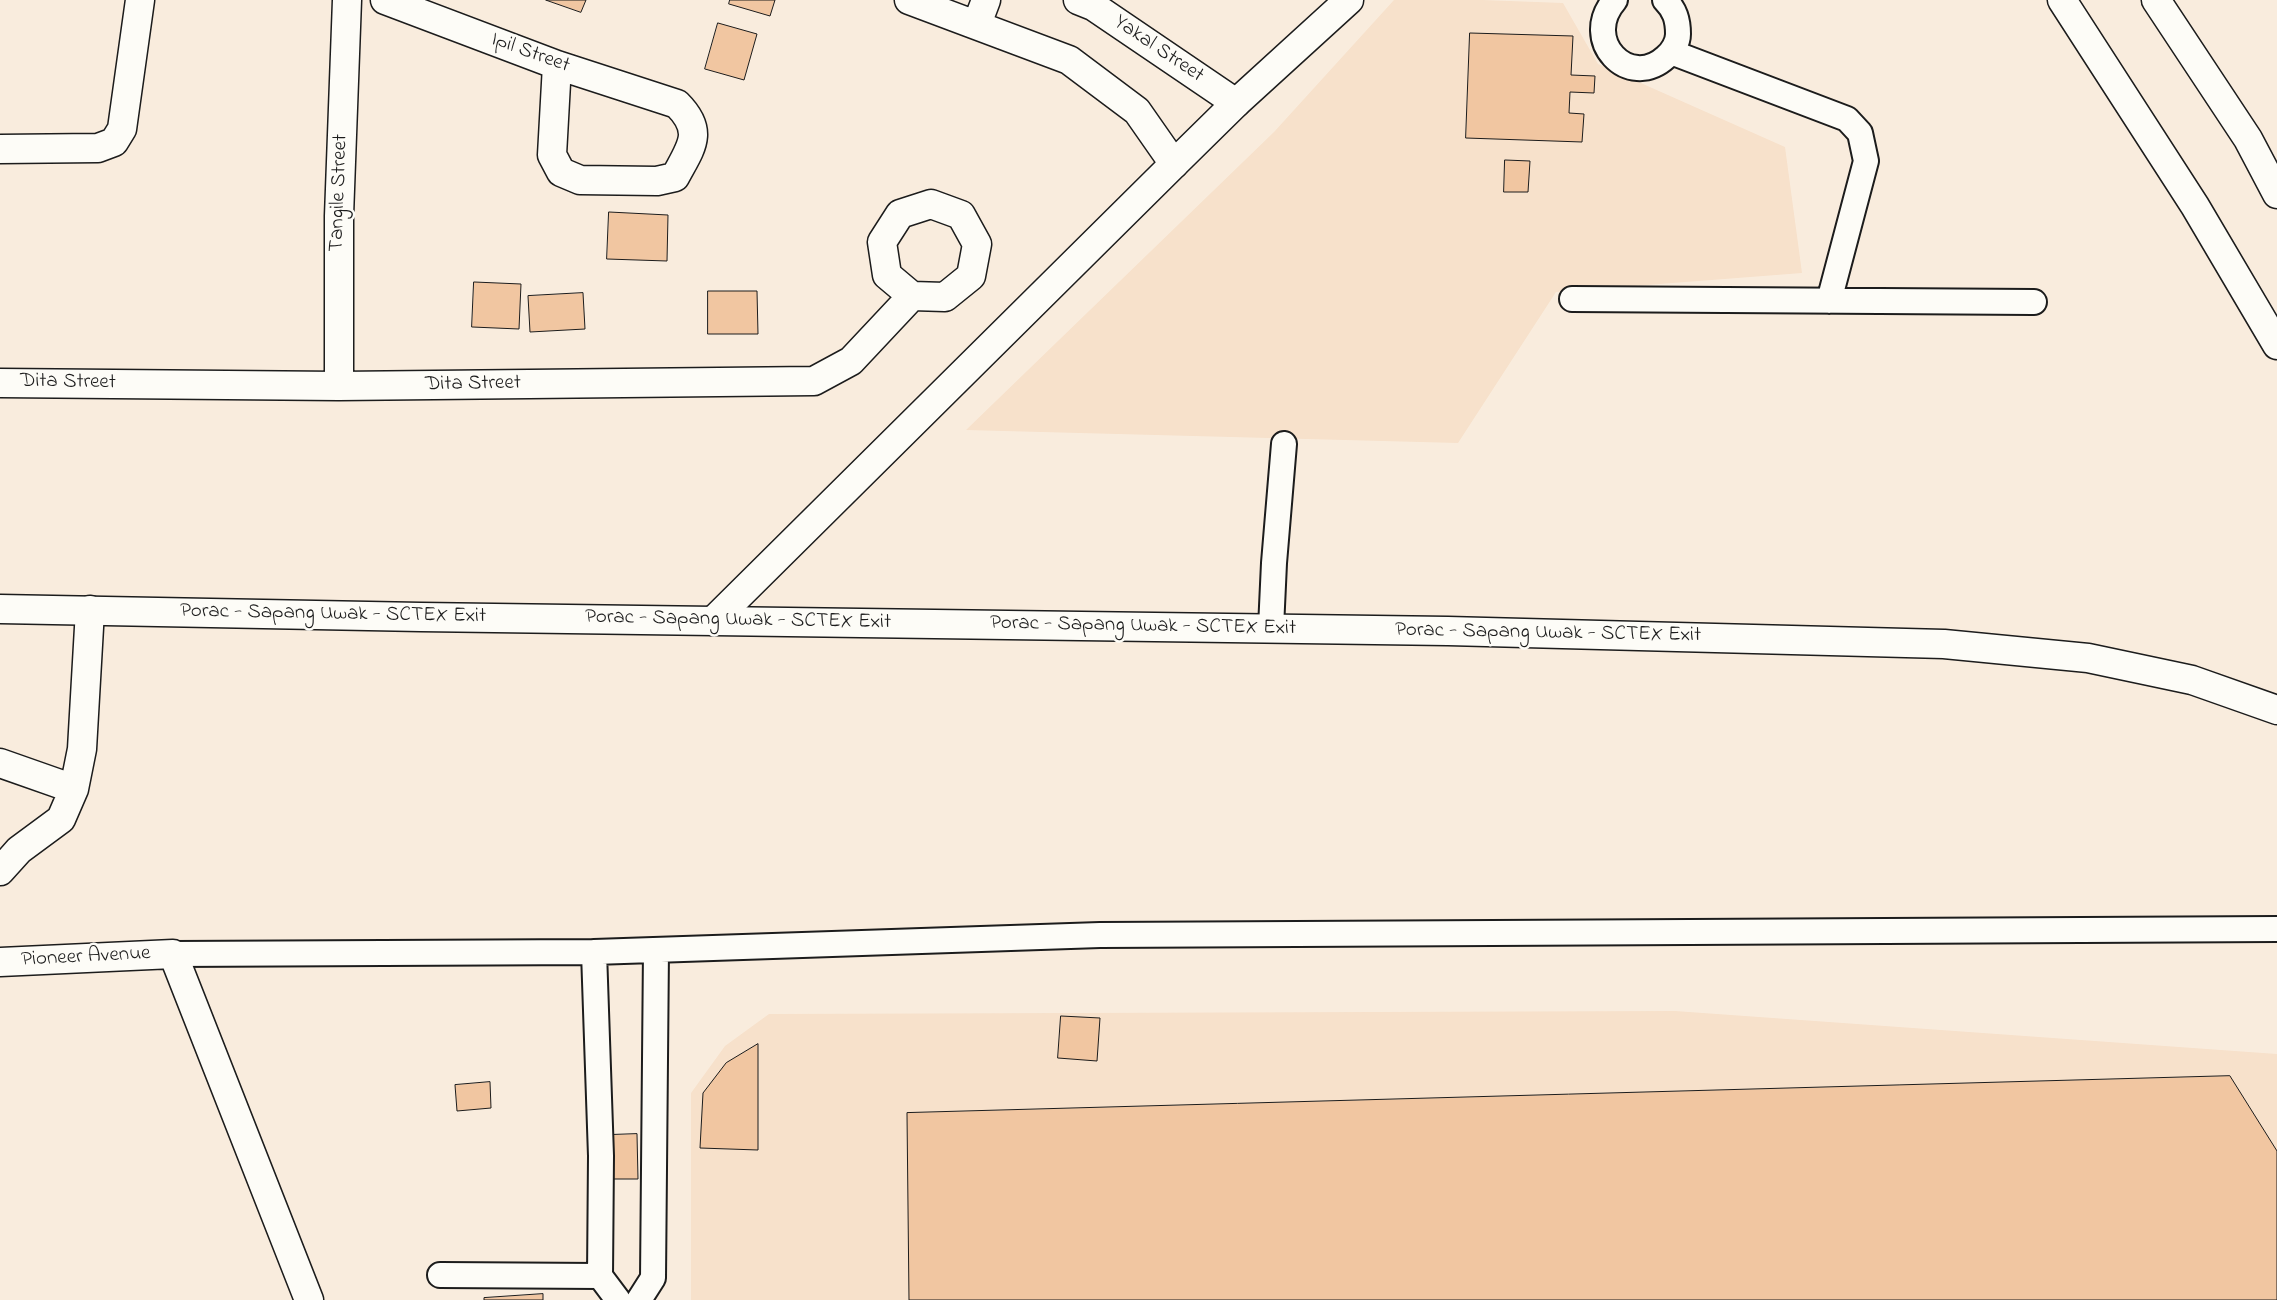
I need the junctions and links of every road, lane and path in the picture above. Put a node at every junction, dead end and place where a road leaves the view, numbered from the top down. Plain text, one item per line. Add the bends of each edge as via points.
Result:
1 (140, 0) edge
2 (347, 0) edge
3 (385, 0) edge
4 (909, 0) edge
5 (1078, 0) edge
6 (1349, 0) edge
7 (1614, 0) edge
8 (2062, 0) edge
9 (2156, 0) edge
10 (1672, 2) edge
11 (982, 12) edge
12 (1672, 52) junction
13 (558, 65) junction
14 (1236, 103) junction
15 (0, 149) edge
16 (1174, 164) junction
17 (2277, 194) edge
18 (912, 296) dead end
19 (1572, 299) dead end
20 (1829, 301) junction
21 (2034, 302) dead end
22 (2277, 345) edge
23 (0, 383) edge
24 (338, 386) junction
25 (1284, 444) dead end
26 (0, 609) edge
27 (90, 610) junction
28 (712, 621) junction
29 (1271, 628) junction
30 (2277, 710) edge
31 (0, 763) edge
32 (74, 789) junction
33 (0, 871) edge
34 (2277, 929) edge
35 (656, 950) junction
36 (594, 952) junction
37 (173, 954) junction
38 (0, 962) edge
39 (440, 1275) dead end
40 (600, 1276) junction
41 (310, 1300) edge
42 (618, 1300) edge
43 (639, 1300) edge

1 - 15 street via 122,129 114,142 98,148
2 - 24 street, Tangile Street via 338,216
3 - 13 street, Ipil Street
4 - 11 street
5 - 14 street, Yakal Street via 1093,6
6 - 14 street
7 - 12 lane via 1604,13 1602,30 1605,45 1614,58 1628,66 1644,68 1659,63
8 - 22 street via 2195,206
9 - 17 street via 2248,139
10 - 12 lane via 1678,22 1678,37
11 - 16 street via 1069,60 1137,111
12 - 20 lane via 1847,119 1860,133 1866,161
13 - 13 street, Ipil Street via 552,154 561,172 580,180 657,181 675,177 694,140 690,117 677,104
14 - 16 street
16 - 28 street
18 - 24 street, Dita Street via 851,361 814,381
19 - 20 lane
20 - 21 lane
23 - 24 street, Dita Street
25 - 29 lane
26 - 27 street, Porac - Sapang Uwak - SCTEX Exit
27 - 28 street, Porac - Sapang Uwak - SCTEX Exit
27 - 32 street via 82,749
28 - 29 street, Porac - Sapang Uwak - SCTEX Exit
29 - 30 street, Porac - Sapang Uwak - SCTEX Exit via 1944,644 2088,658 2192,680
31 - 32 street
32 - 33 street via 61,819 19,850
34 - 35 lane via 1100,935
35 - 36 lane
35 - 43 lane via 654,1278
36 - 37 lane
36 - 40 lane
37 - 38 street, Pioneer Avenue
37 - 41 street
39 - 40 lane
40 - 42 lane

